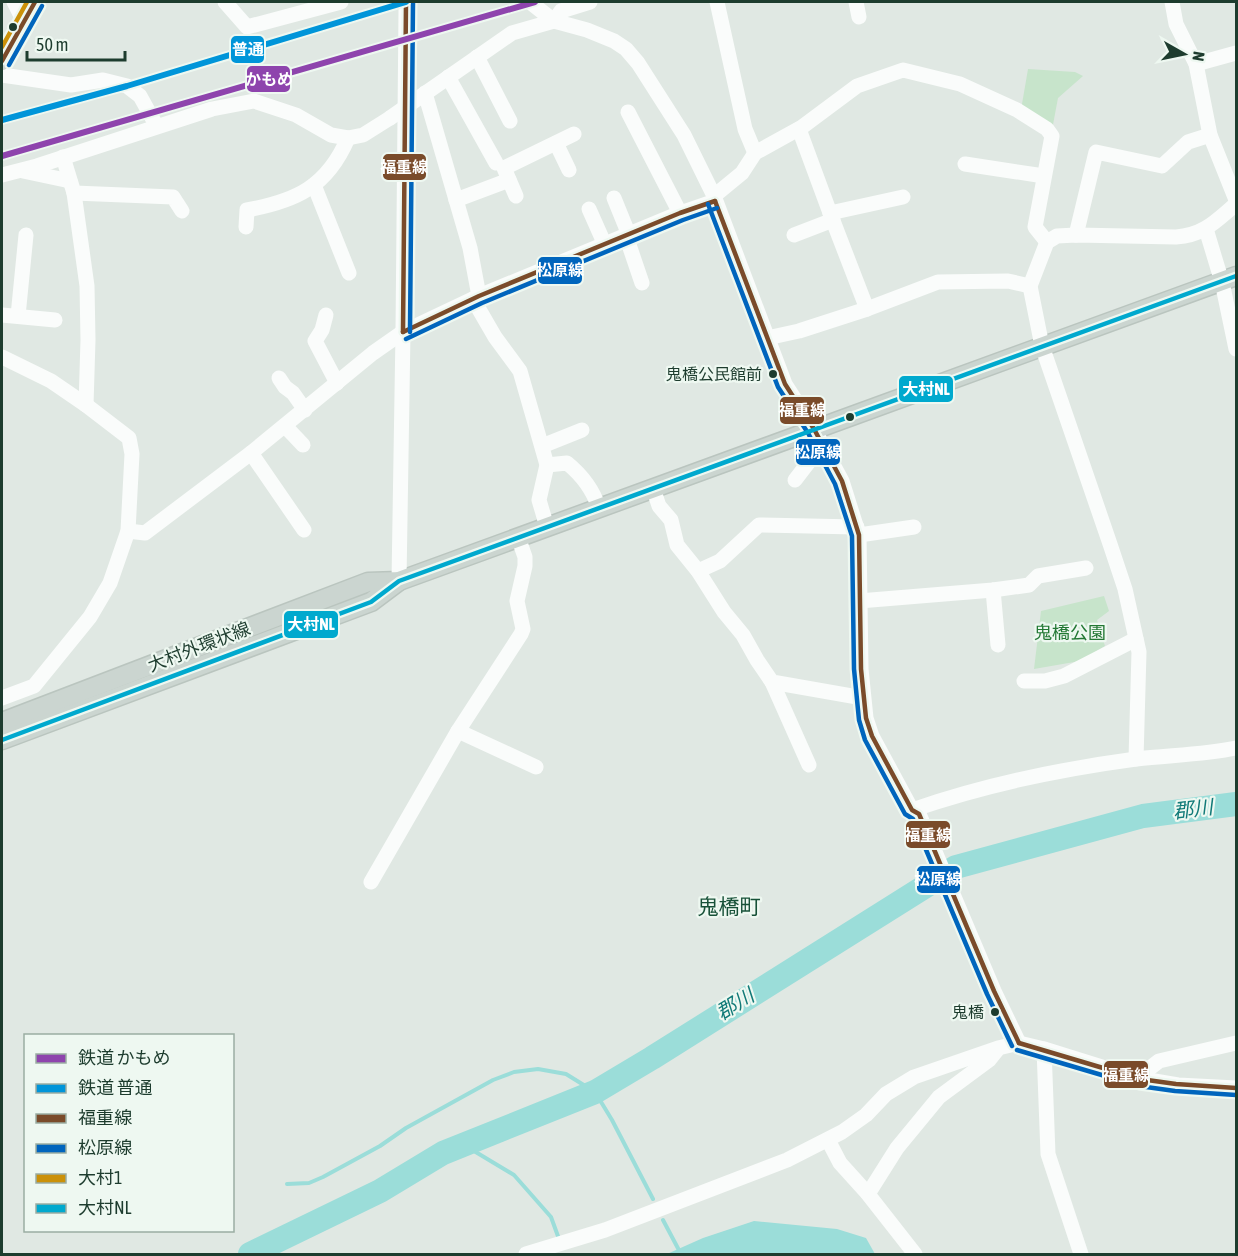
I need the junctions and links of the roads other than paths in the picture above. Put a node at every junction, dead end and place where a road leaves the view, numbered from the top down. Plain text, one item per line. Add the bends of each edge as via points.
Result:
1 (14, 2) edge
2 (35, 2) edge
3 (225, 2) edge
4 (340, 2) edge
5 (530, 2) edge
6 (590, 2) edge
7 (717, 2) edge
8 (856, 2) edge
9 (1173, 2) edge
10 (406, 10) dead end
11 (859, 17) dead end
12 (554, 21) junction
13 (24, 22) junction
14 (1236, 53) edge
15 (477, 57) junction
16 (2, 61) edge
17 (1196, 64) junction
18 (2, 75) edge
19 (448, 77) junction
20 (422, 95) junction
21 (628, 112) dead end
22 (510, 121) dead end
23 (156, 125) junction
24 (798, 129) dead end
25 (574, 134) dead end
26 (1210, 135) junction
27 (348, 138) junction
28 (555, 143) junction
29 (755, 153) junction
30 (63, 157) junction
31 (496, 163) dead end
32 (965, 164) dead end
33 (20, 170) junction
34 (569, 170) dead end
35 (2, 175) edge
36 (1044, 176) junction
37 (509, 180) junction
38 (314, 185) junction
39 (72, 187) junction
40 (516, 196) dead end
41 (903, 197) dead end
42 (614, 198) dead end
43 (715, 198) junction
44 (456, 200) junction
45 (1236, 202) edge
46 (590, 208) dead end
47 (182, 211) dead end
48 (680, 213) junction
49 (832, 217) junction
50 (246, 227) dead end
51 (1206, 229) junction
52 (26, 235) dead end
53 (628, 235) junction
54 (794, 235) dead end
55 (1076, 235) junction
56 (1047, 242) junction
57 (605, 245) junction
58 (349, 273) dead end
59 (1229, 279) edge
60 (642, 283) dead end
61 (1030, 286) junction
62 (476, 297) junction
63 (867, 309) junction
64 (2, 315) edge
65 (326, 315) dead end
66 (18, 316) junction
67 (56, 320) dead end
68 (403, 332) junction
69 (767, 338) junction
70 (1042, 346) junction
71 (1236, 348) edge
72 (2, 357) edge
73 (279, 378) dead end
74 (337, 383) junction
75 (86, 405) junction
76 (304, 410) junction
77 (285, 426) junction
78 (814, 429) junction
79 (582, 430) dead end
80 (303, 444) dead end
81 (542, 446) junction
82 (825, 450) junction
83 (251, 453) junction
84 (547, 465) junction
85 (795, 480) dead end
86 (653, 488) junction
87 (599, 508) junction
88 (547, 527) junction
89 (914, 527) dead end
90 (304, 530) dead end
91 (128, 531) junction
92 (858, 531) junction
93 (518, 537) junction
94 (1086, 568) dead end
95 (698, 571) junction
96 (399, 581) junction
97 (993, 590) junction
98 (859, 601) junction
99 (1136, 639) junction
100 (998, 645) dead end
101 (1024, 681) dead end
102 (772, 682) junction
103 (2, 698) edge
104 (863, 698) junction
105 (2, 722) edge
106 (458, 731) junction
107 (2, 740) edge
108 (1236, 748) edge
109 (1136, 759) junction
110 (809, 765) dead end
111 (536, 767) dead end
112 (916, 812) junction
113 (371, 882) dead end
114 (1019, 1043) junction
115 (1236, 1043) edge
116 (998, 1048) junction
117 (1044, 1049) junction
118 (1137, 1078) junction
119 (1236, 1088) edge
120 (828, 1140) junction
121 (868, 1194) junction
122 (526, 1254) edge
123 (915, 1254) edge
124 (1081, 1254) edge

1 - 13 street
2 - 13 main road
3 - 4 street via 247,27
5 - 12 street
6 - 12 street via 561,11
7 - 29 street via 745,129
8 - 11 street
9 - 17 street via 1176,24
10 - 68 street
12 - 15 street via 512,33
12 - 43 street via 587,30 626,49 684,135
13 - 16 main road
14 - 17 street
15 - 19 street
15 - 22 street
17 - 26 street
18 - 23 street via 71,85 103,81 126,86 140,96
19 - 20 street
19 - 31 street
20 - 27 street, bridge via 363,135
20 - 44 street
21 - 48 street
23 - 27 street via 254,101 296,114 331,135
23 - 30 street
24 - 49 street
25 - 28 street
26 - 45 street
26 - 55 street via 1188,142 1162,166 1096,152
27 - 38 street via 340,157
28 - 34 street
28 - 37 street via 504,168
29 - 36 street via 802,127 857,86 903,70 960,84 1017,110 1047,129 1052,135
29 - 43 street via 742,173
30 - 33 street
30 - 39 street
32 - 36 street
33 - 35 street
33 - 39 street
36 - 56 street via 1035,227
37 - 40 street
37 - 44 street
38 - 50 street via 276,205 247,210
38 - 58 street
39 - 47 street via 173,197
39 - 75 street via 87,286
41 - 49 street
42 - 53 street
43 - 48 street
43 - 69 street
44 - 62 street via 470,248
45 - 51 street
46 - 57 street
48 - 53 street
49 - 54 street
49 - 63 street
51 - 55 street via 1176,237
51 - 59 street
52 - 66 street
53 - 57 street
53 - 60 street
55 - 56 street via 1057,236
56 - 61 street
57 - 62 street
59 - 70 main road, 大村外環状線
59 - 71 street
61 - 63 street via 1008,281 938,282
61 - 70 street
62 - 68 street
62 - 81 street via 495,337 520,371
63 - 69 street
64 - 66 street
65 - 74 street via 315,340
66 - 67 street
68 - 74 street
68 - 96 street
69 - 78 street via 785,384
70 - 78 main road, 大村外環状線
70 - 99 street via 1125,589
72 - 75 street via 51,381
73 - 76 street
74 - 76 street
75 - 91 street via 129,438 132,453
76 - 77 street
77 - 80 street
77 - 83 street
78 - 82 street
78 - 86 main road, 大村外環状線
79 - 81 street
81 - 84 street
82 - 85 street via 815,454
82 - 92 street via 842,481
83 - 90 street
83 - 91 street via 145,533
84 - 87 street via 567,463 576,470 593,491
84 - 88 street via 539,500
86 - 87 main road, 大村外環状線
86 - 95 street via 659,506 671,520 677,545
87 - 88 main road, 大村外環状線
88 - 93 main road, 大村外環状線
89 - 92 street
91 - 103 street via 110,583 90,617 34,686
92 - 95 street via 759,525 720,561
92 - 98 street
93 - 96 main road, 大村外環状線
93 - 106 street via 525,557 517,601 523,629
94 - 97 street via 1038,576 1029,585
95 - 102 street
96 - 105 main road, 大村外環状線 via 368,582
96 - 107 main road, 大村外環状線 via 371,602
97 - 98 street
97 - 100 street
98 - 104 street
99 - 101 street via 1064,676
99 - 109 street
102 - 104 street
102 - 110 street
104 - 112 street via 872,736
106 - 111 street
106 - 113 street
108 - 109 street
109 - 112 street via 949,797
112 - 114 street
114 - 116 street
114 - 117 street
115 - 118 street via 1159,1061
116 - 120 street via 914,1077
116 - 121 street via 989,1060 939,1097 897,1148
117 - 118 street
117 - 124 street via 1048,1154
118 - 119 street
120 - 121 street via 840,1163
120 - 122 street via 787,1160 604,1230
121 - 123 street

